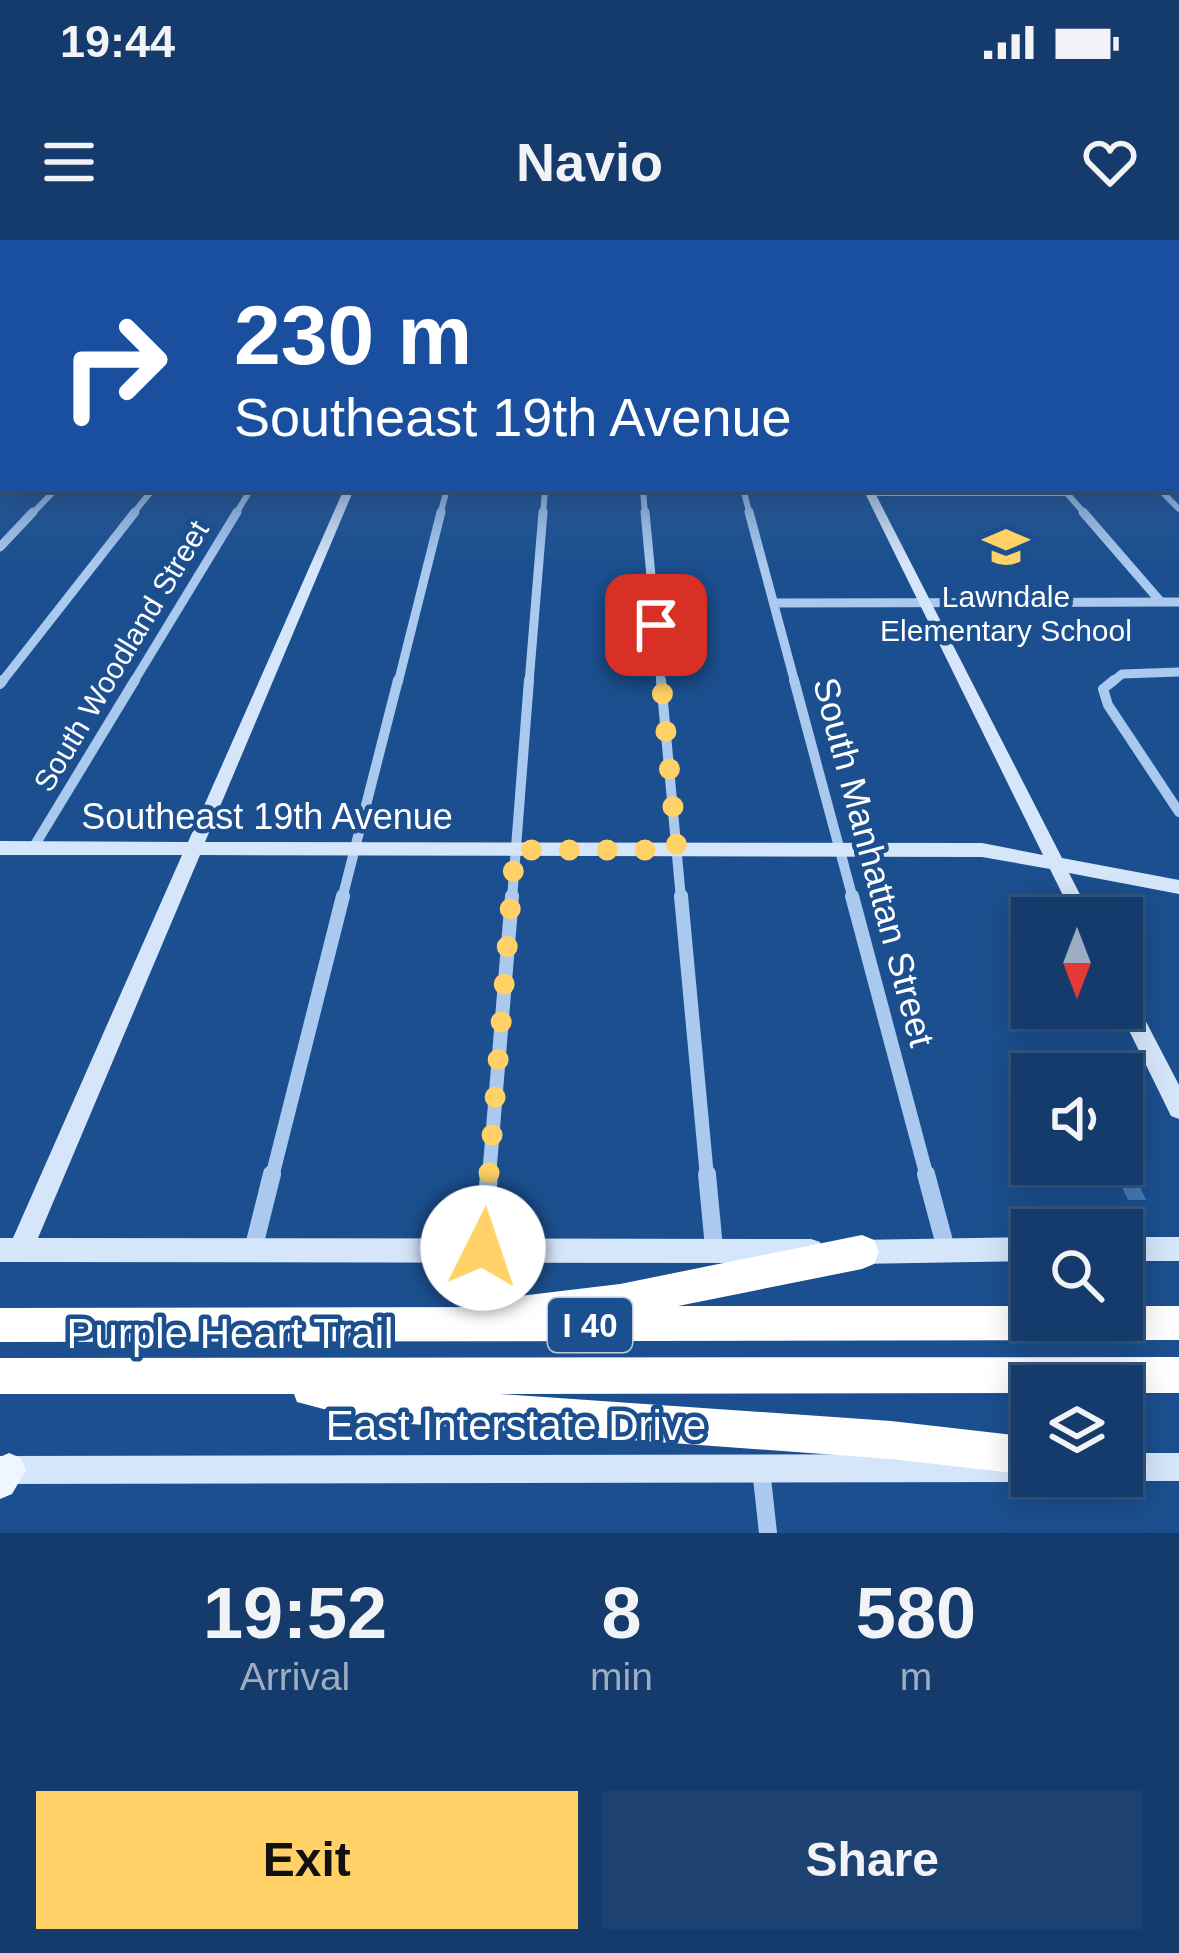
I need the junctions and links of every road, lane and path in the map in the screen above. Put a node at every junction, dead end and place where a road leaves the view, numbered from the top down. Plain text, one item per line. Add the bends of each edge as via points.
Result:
1 (53, 492) edge
2 (151, 492) edge
3 (249, 492) edge
4 (348, 492) edge
5 (446, 492) edge
6 (545, 492) edge
7 (643, 492) edge
8 (744, 492) edge
9 (870, 492) edge
10 (1066, 492) edge
11 (0, 547) edge
12 (1160, 601) junction
13 (926, 602) junction
14 (1179, 602) edge
15 (774, 603) junction
16 (6, 669) edge
17 (1179, 672) edge
18 (0, 684) edge
19 (1179, 812) edge
20 (0, 848) edge
21 (33, 848) junction
22 (194, 850) junction
23 (515, 850) junction
24 (677, 850) junction
25 (840, 850) junction
26 (355, 851) junction
27 (1054, 860) junction
28 (1179, 887) edge
29 (1072, 897) edge
30 (1139, 1029) edge
31 (1179, 1108) edge
32 (483, 1248) junction
33 (714, 1249) junction
34 (1143, 1249) edge
35 (1179, 1249) edge
36 (253, 1250) junction
37 (947, 1250) junction
38 (1011, 1250) edge
39 (10, 1251) edge
40 (862, 1252) junction
41 (1179, 1323) edge
42 (0, 1325) edge
43 (462, 1325) junction
44 (0, 1376) edge
45 (1179, 1376) edge
46 (266, 1379) junction
47 (1011, 1454) edge
48 (1143, 1467) edge
49 (1179, 1467) edge
50 (761, 1468) junction
51 (1011, 1468) edge
52 (3, 1474) edge
53 (768, 1533) edge

1 - 11 street
2 - 16 street
3 - 21 street, South Woodland Street
4 - 22 street
5 - 26 street
6 - 23 street
7 - 24 street
8 - 15 street, South Manhattan Street
9 - 13 street
10 - 12 street
12 - 13 street
12 - 14 street
13 - 15 street
13 - 27 street
15 - 25 street, South Manhattan Street
16 - 18 street
17 - 19 street via 1122,674 1103,689
20 - 21 street, Southeast 19th Avenue
21 - 22 street, Southeast 19th Avenue
22 - 26 street, Southeast 19th Avenue
22 - 39 street
23 - 24 street, Southeast 19th Avenue
23 - 26 street, Southeast 19th Avenue
23 - 32 street
24 - 25 street, Southeast 19th Avenue
24 - 33 street
25 - 27 street, Southeast 19th Avenue via 982,850
25 - 37 street, South Manhattan Street
26 - 36 street
27 - 28 street, Southeast 19th Avenue
27 - 29 street
30 - 31 street
32 - 33 street
32 - 36 street
33 - 40 street
34 - 35 street
36 - 39 street
37 - 38 street
37 - 40 street
40 - 43 highway
41 - 43 highway, Purple Heart Trail / I 40
42 - 43 highway, Purple Heart Trail / I 40
44 - 46 highway, Purple Heart Trail / I 40
45 - 46 highway, Purple Heart Trail / I 40
46 - 47 highway via 369,1402
48 - 49 street
50 - 51 street, East Interstate Drive
50 - 52 street, East Interstate Drive
50 - 53 street

